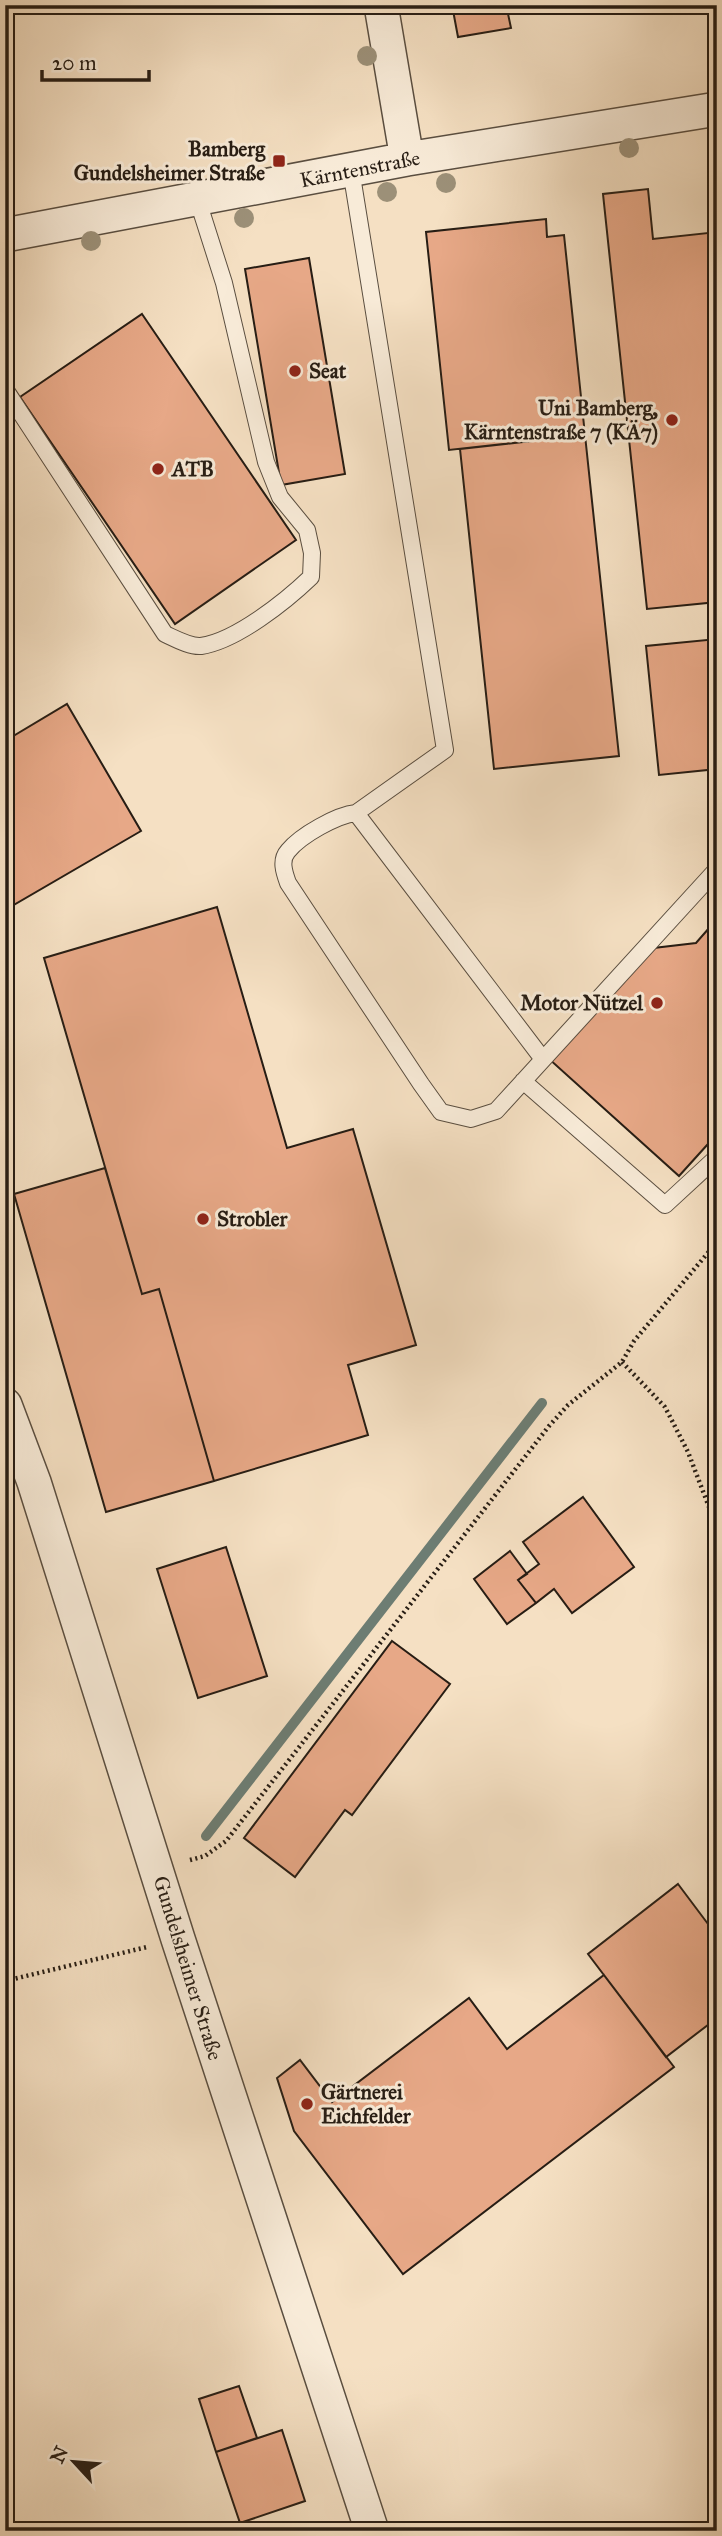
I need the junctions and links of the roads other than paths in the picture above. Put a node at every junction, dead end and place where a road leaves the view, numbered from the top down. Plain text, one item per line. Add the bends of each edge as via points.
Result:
1 (381, 5) edge
2 (717, 108) edge
3 (407, 159) junction
4 (351, 170) junction
5 (197, 198) junction
6 (5, 235) edge
7 (5, 389) edge
8 (356, 813) junction
9 (717, 869) edge
10 (542, 1058) junction
11 (523, 1081) junction
12 (717, 1157) edge
13 (5, 1405) edge
14 (372, 2531) edge

1 - 3 street
2 - 3 street, Kärntenstraße
3 - 4 street, Kärntenstraße
4 - 5 street, Kärntenstraße
4 - 8 lane via 445,750
5 - 6 street, Kärntenstraße
5 - 7 lane via 224,283 265,462 280,497 307,530 313,553 311,577 288,600 225,638 198,647 165,634
8 - 10 lane
8 - 11 lane via 338,815 287,851 282,865 288,883 441,1112 471,1119 496,1111
9 - 10 lane
10 - 11 lane
11 - 12 lane via 665,1205
13 - 14 street, Gundelsheimer Straße via 34,1482

